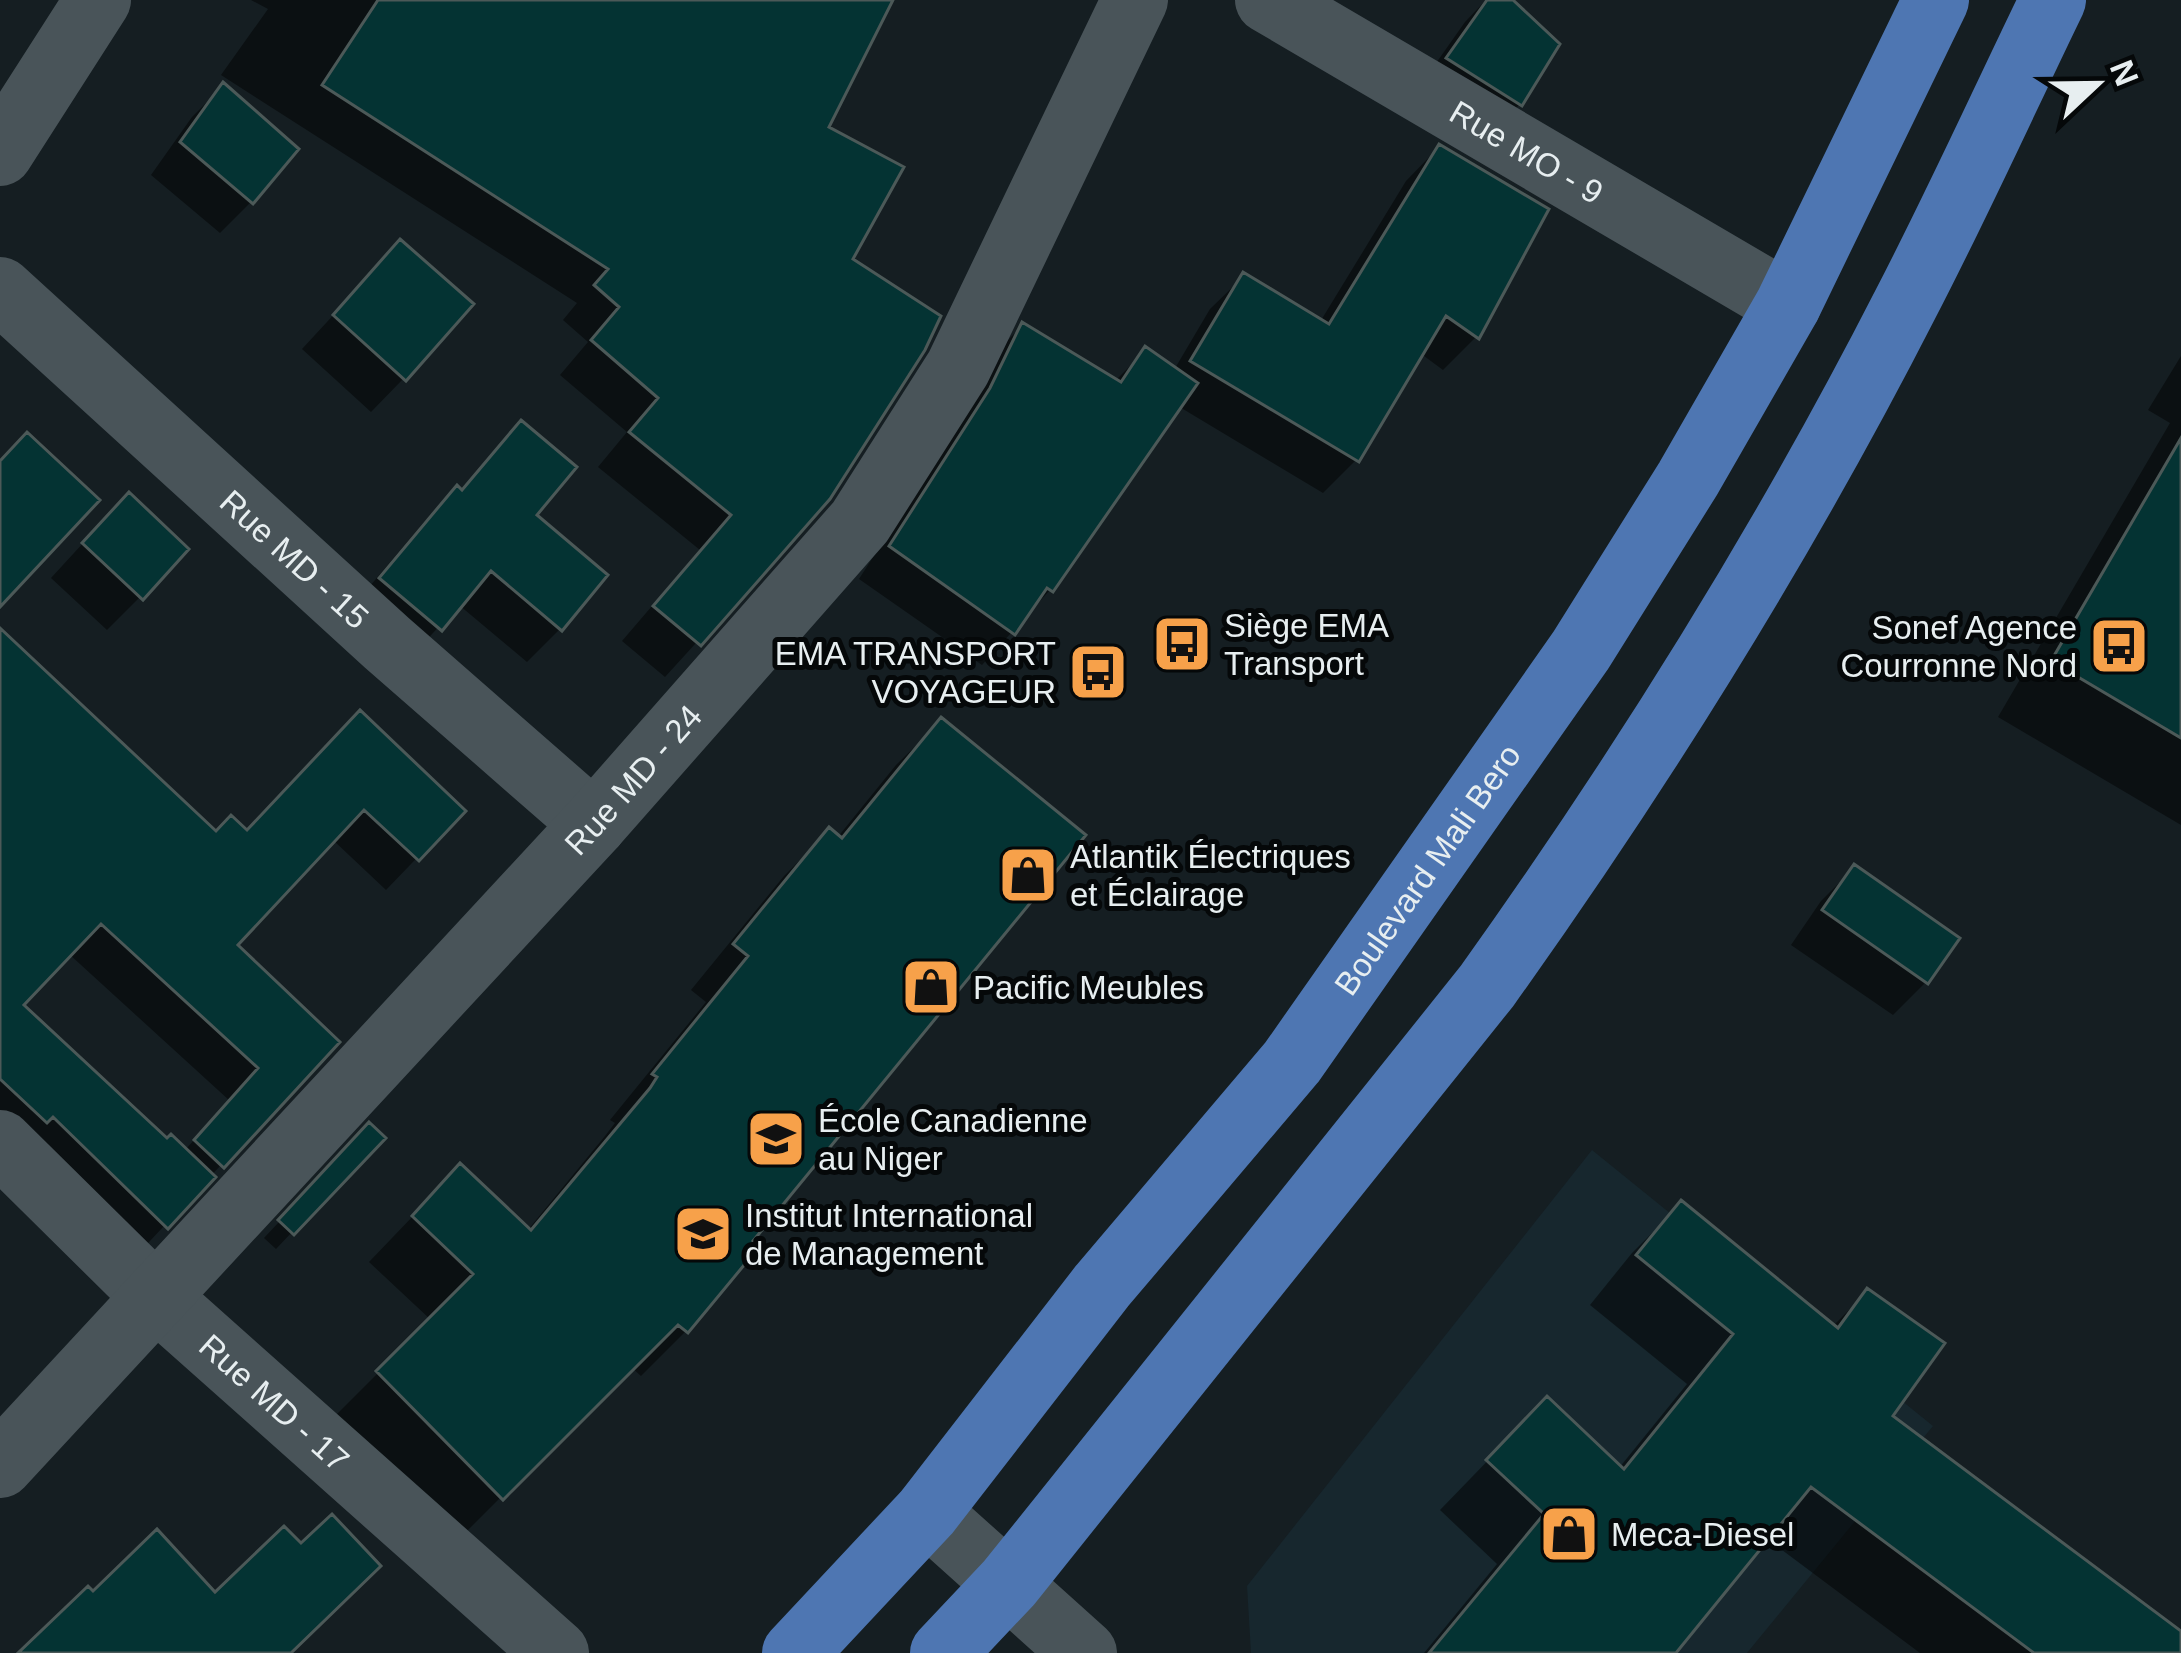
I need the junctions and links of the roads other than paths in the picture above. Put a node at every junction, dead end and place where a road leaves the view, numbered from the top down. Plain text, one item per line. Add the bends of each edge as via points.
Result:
1 (98, 0) edge
2 (1136, 0) edge
3 (1268, 0) edge
4 (1936, 0) edge
5 (2053, 0) edge
6 (0, 153) edge
7 (0, 290) edge
8 (1788, 304) junction
9 (594, 824) junction
10 (0, 1143) edge
11 (155, 1296) junction
12 (0, 1465) edge
13 (927, 1512) junction
14 (1009, 1583) junction
15 (556, 1653) edge
16 (795, 1653) edge
17 (943, 1653) edge
18 (1084, 1653) edge

1 - 6 street
2 - 9 street, Rue MD - 24 via 920,431 860,522
3 - 8 street, Rue MO - 9
4 - 8 main road, Boulevard Mali Bero
5 - 14 main road via 1906,305 1648,749 1487,986
7 - 9 street, Rue MD - 15
8 - 13 main road, Boulevard Mali Bero via 1581,650 1292,1062 1102,1286
9 - 11 street, Rue MD - 24
10 - 11 street, Rue MD - 17
11 - 12 street, Rue MD - 24
11 - 15 street, Rue MD - 17
13 - 14 street
13 - 16 main road, Boulevard Mali Bero
14 - 17 main road
14 - 18 street

